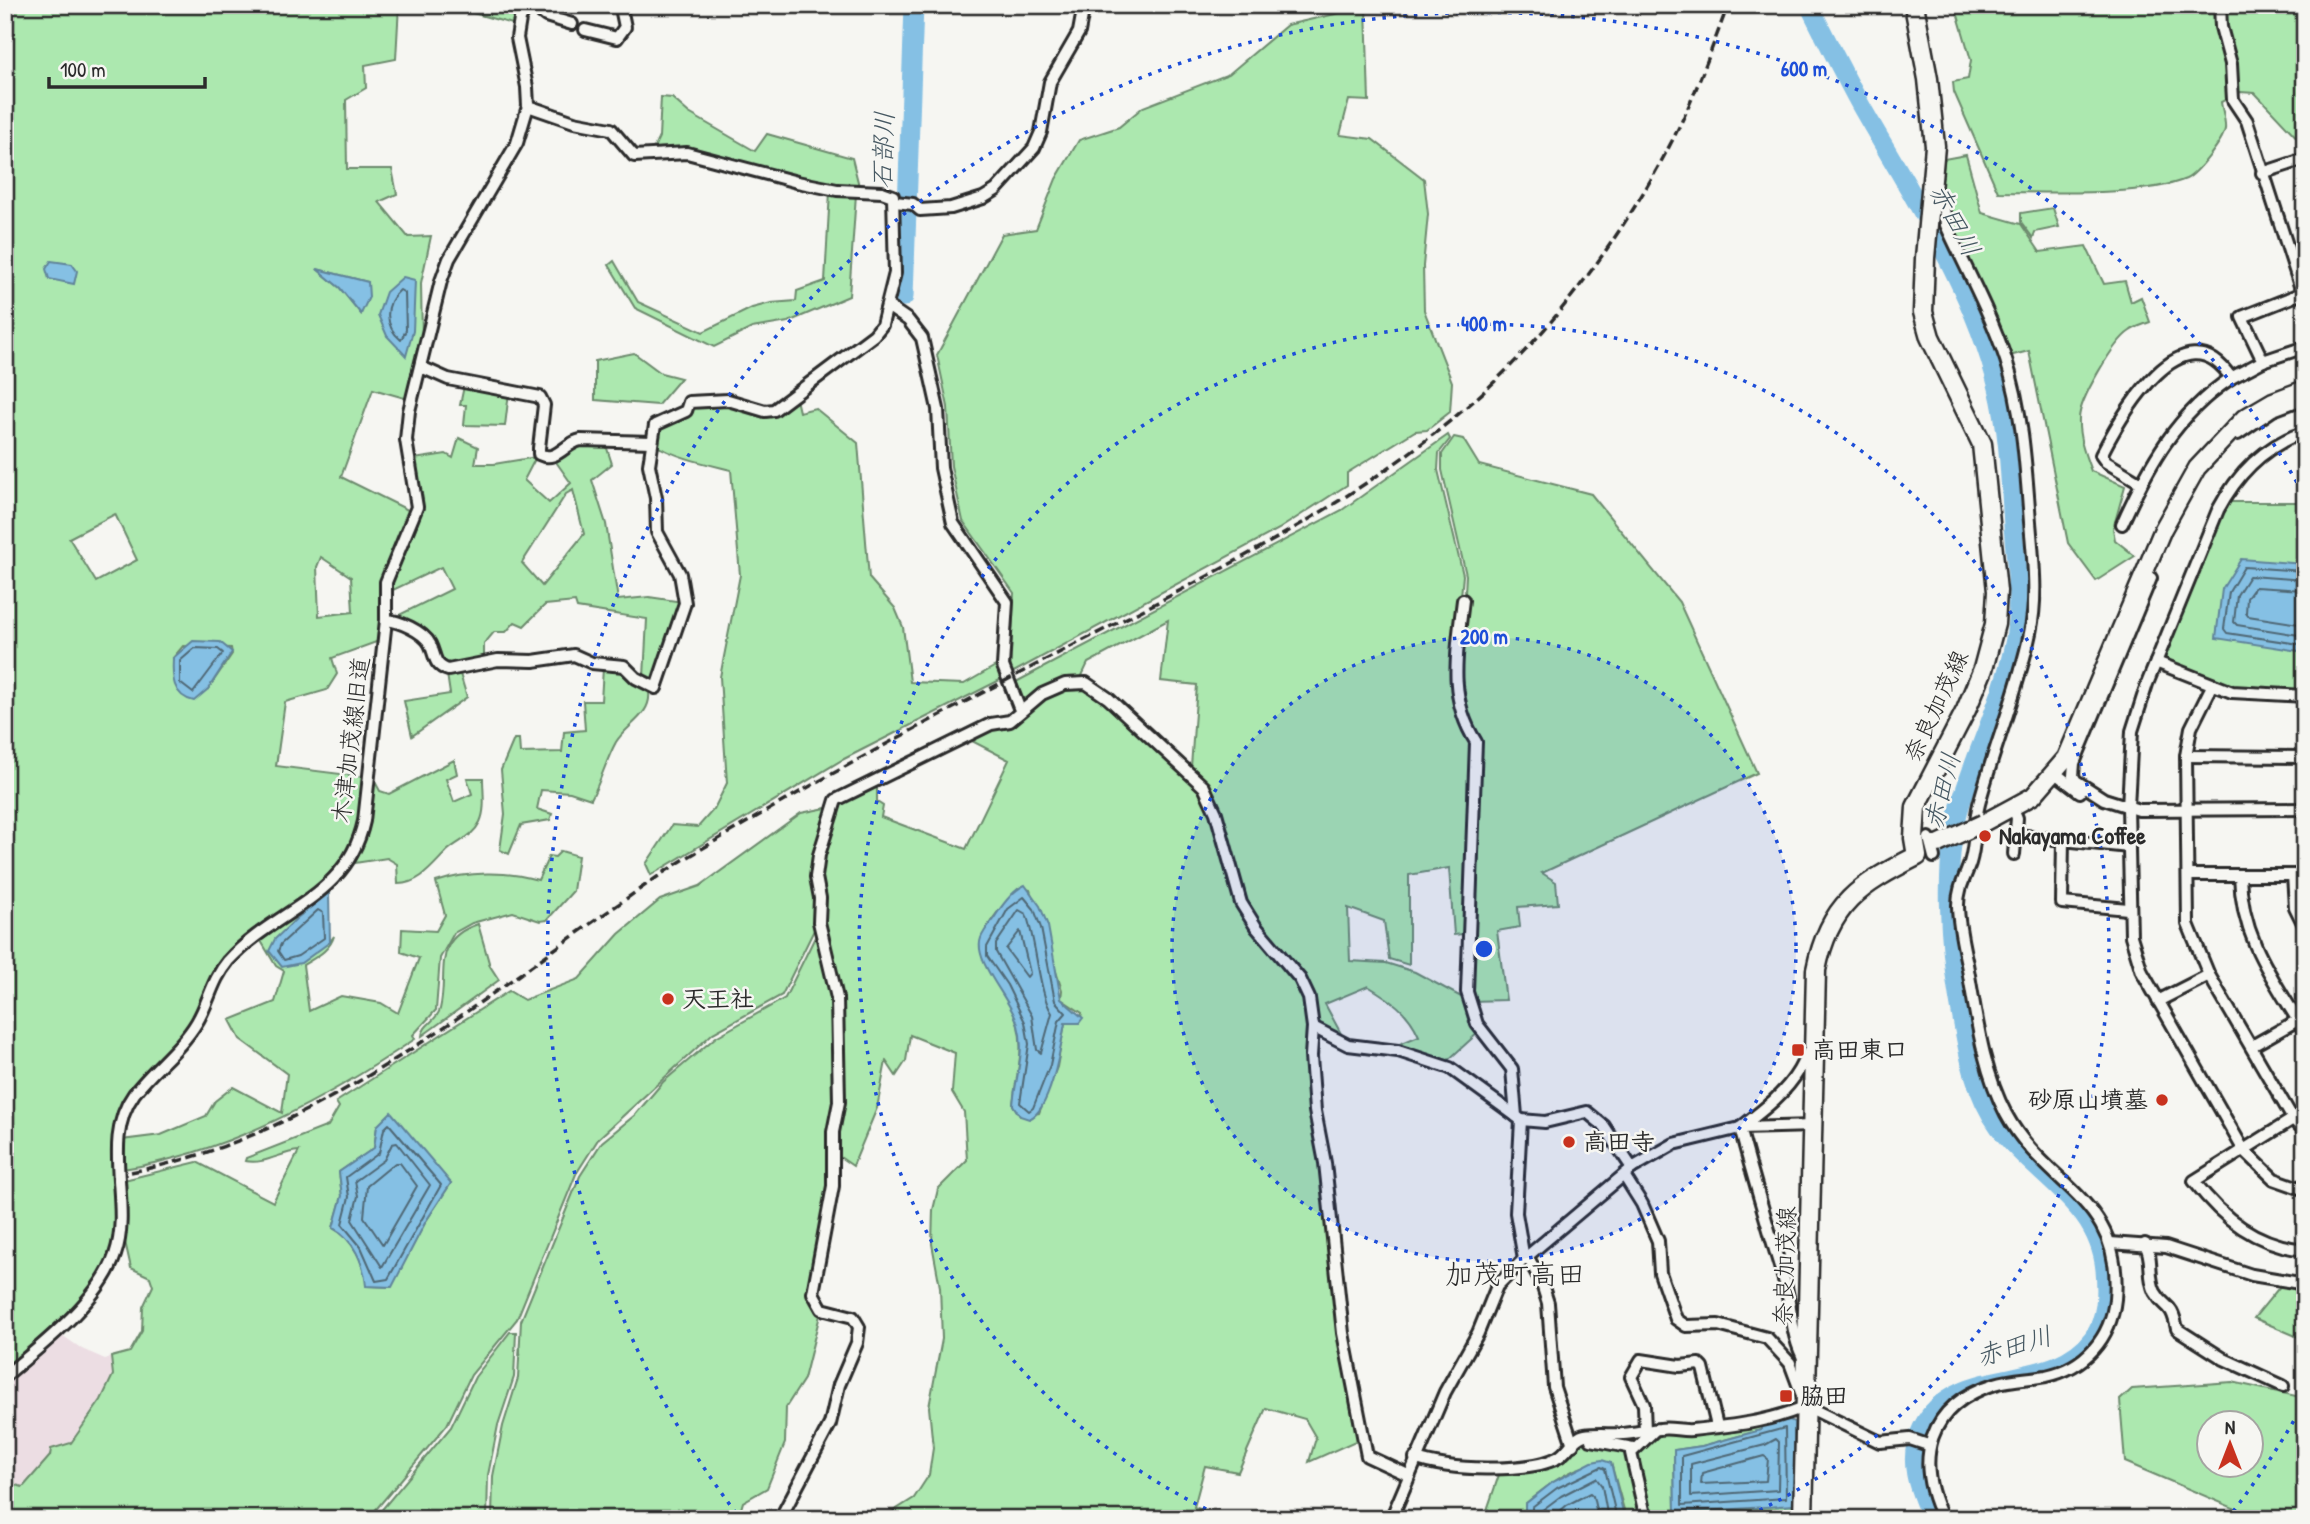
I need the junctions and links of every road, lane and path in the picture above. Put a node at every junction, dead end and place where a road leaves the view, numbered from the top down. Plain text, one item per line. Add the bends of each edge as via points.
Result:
1 (530, 5) edge
2 (608, 5) edge
3 (1084, 5) edge
4 (1914, 5) edge
5 (2220, 5) edge
6 (572, 24) dead end
7 (585, 30) dead end
8 (528, 106) junction
9 (2305, 159) edge
10 (2262, 173) junction
11 (1933, 193) junction
12 (897, 203) junction
13 (2303, 292) edge
14 (889, 307) junction
15 (2305, 347) edge
16 (2263, 361) junction
17 (421, 367) junction
18 (2231, 377) junction
19 (2305, 389) edge
20 (2305, 398) edge
21 (2305, 432) edge
22 (652, 442) junction
23 (2141, 483) junction
24 (2122, 524) dead end
25 (1463, 600) dead end
26 (386, 620) junction
27 (2156, 662) junction
28 (2212, 686) junction
29 (2305, 696) edge
30 (1020, 710) junction
31 (2186, 756) junction
32 (2305, 757) edge
33 (2055, 774) junction
34 (2013, 808) junction
35 (2305, 809) edge
36 (2128, 811) junction
37 (2187, 813) junction
38 (2305, 815) edge
39 (2017, 835) junction
40 (2063, 840) junction
41 (2129, 847) junction
42 (1930, 849) junction
43 (2014, 854) dead end
44 (2188, 875) junction
45 (2299, 875) edge
46 (2240, 876) junction
47 (2128, 909) junction
48 (2305, 927) edge
49 (2209, 975) junction
50 (2158, 1001) junction
51 (2301, 1018) edge
52 (1313, 1027) junction
53 (2305, 1032) edge
54 (1816, 1043) junction
55 (2252, 1046) junction
56 (1519, 1118) junction
57 (2292, 1119) junction
58 (1813, 1126) junction
59 (1741, 1128) junction
60 (2305, 1131) edge
61 (2243, 1149) junction
62 (1629, 1172) junction
63 (2305, 1190) edge
64 (2110, 1243) junction
65 (2145, 1244) junction
66 (2305, 1250) edge
67 (1526, 1257) junction
68 (2305, 1284) edge
69 (1806, 1363) junction
70 (5, 1376) edge
71 (2283, 1386) dead end
72 (1806, 1406) junction
73 (1717, 1426) junction
74 (1650, 1430) junction
75 (1575, 1441) junction
76 (1928, 1445) junction
77 (1633, 1448) junction
78 (1415, 1458) junction
79 (1408, 1475) junction
80 (779, 1519) edge
81 (1391, 1519) edge
82 (1646, 1519) edge
83 (1803, 1519) edge
84 (1943, 1519) edge

1 - 6 street
1 - 8 street, 木津加茂線旧道 via 520,19 517,38
2 - 7 street via 625,9 625,27 617,38
3 - 12 street via 1079,32 1050,82 1034,148 996,190 951,208 920,209
4 - 11 main road, 奈良加茂線 via 1935,146
5 - 10 street via 2233,100 2247,121
8 - 12 street via 611,130 634,156 687,153 836,190 882,192
8 - 17 street, 木津加茂線旧道 via 517,143 449,259
9 - 10 street
10 - 13 street
11 - 42 main road, 奈良加茂線 via 1923,301 1927,329 1982,444 1997,591 1995,624 1983,669 1916,807 1914,838
11 - 64 street via 1944,208 1945,225 2007,361 2020,422 2035,593 2030,633 1978,807 1957,909 1984,1049 2007,1115 2036,1155 2092,1207
12 - 14 street
13 - 16 street via 2242,317
14 - 22 street via 874,335 774,410 729,400 689,402 686,411 656,423
14 - 30 street via 908,320 922,338 938,409 941,468 953,523 1007,602 1003,666
15 - 16 street
16 - 18 street
17 - 22 street via 456,381 540,397 544,405 538,448 545,456 555,456 581,440
17 - 26 street, 木津加茂線旧道 via 406,440 417,507 389,570
18 - 23 street via 2181,420
18 - 23 street via 2220,361 2209,355 2185,353 2147,386 2101,455
19 - 33 street via 2244,418 2218,441 2188,482 2163,529 2076,741
20 - 36 street via 2258,419 2220,450 2167,537 2072,769 2076,781
21 - 27 street via 2260,455 2231,487
22 - 26 street via 649,465 657,532 680,574 685,603 656,688 624,666 593,663 574,655 498,660 448,670 435,660 429,642 402,623
23 - 24 street
25 - 56 street via 1456,691 1460,711 1476,742 1467,992 1476,1024 1512,1069
26 - 70 street, 木津加茂線旧道 via 364,821 356,851 332,882 227,963 211,986 193,1028 133,1096 120,1128 120,1230 115,1256 97,1287
27 - 28 street
27 - 36 street via 2132,731
28 - 29 street
28 - 31 street via 2191,728
30 - 52 street via 1058,686 1086,683 1192,773 1212,802 1241,903 1303,985
30 - 80 street via 1010,721 991,724 836,800 828,824 816,877 819,922 837,998 839,1102 833,1132 833,1186 813,1293 822,1309 853,1317 859,1327 855,1353 839,1385 824,1440
31 - 32 street
31 - 37 street
33 - 34 street
33 - 36 street via 2094,801
34 - 39 street
34 - 42 street, bridge
35 - 37 street
36 - 37 street
36 - 41 street
37 - 38 street
37 - 44 street
39 - 40 street
39 - 43 street
40 - 41 street
40 - 47 street via 2062,902
41 - 47 street
42 - 54 main road, 奈良加茂線 via 1868,882 1840,907 1829,925 1816,970
44 - 46 street
44 - 49 street via 2188,924
45 - 46 street
45 - 48 street via 2295,907
46 - 51 street via 2248,933
47 - 50 street via 2135,953
49 - 50 street
49 - 55 street
50 - 61 street
51 - 53 street
51 - 55 street
52 - 56 street via 1348,1045 1398,1051 1450,1068
52 - 79 street via 1315,1111 1356,1407 1367,1456
54 - 58 main road, 奈良加茂線
54 - 59 street via 1802,1056 1800,1069 1771,1104
55 - 57 street
56 - 62 street via 1545,1122 1587,1112 1604,1126
56 - 67 street via 1516,1213
57 - 60 street
57 - 61 street
58 - 59 street
58 - 69 main road, 奈良加茂線
59 - 62 street via 1674,1144
59 - 69 street via 1798,1348
61 - 63 street via 2273,1179
61 - 66 street via 2194,1181 2240,1228 2276,1245
62 - 67 street
62 - 72 street via 1658,1241 1660,1273 1676,1319 1686,1326 1718,1325 1767,1338 1790,1363
64 - 65 street
64 - 76 street via 2115,1298 2098,1345 2063,1371 1995,1384 1968,1395 1938,1423
65 - 68 street via 2252,1275
65 - 71 street via 2156,1293 2173,1308 2176,1329 2224,1359
67 - 75 street via 1548,1303 1554,1387
67 - 78 street via 1497,1286
69 - 72 main road, 奈良加茂線
72 - 73 street via 1769,1420
72 - 76 street via 1880,1442
72 - 83 main road, 奈良加茂線
73 - 74 street
73 - 74 street via 1699,1364 1641,1360 1630,1377
74 - 75 street
74 - 77 street
75 - 77 street
75 - 78 street via 1548,1462 1500,1468 1445,1466
76 - 84 street via 1931,1494
77 - 82 street via 1630,1457
78 - 79 street
79 - 81 street

